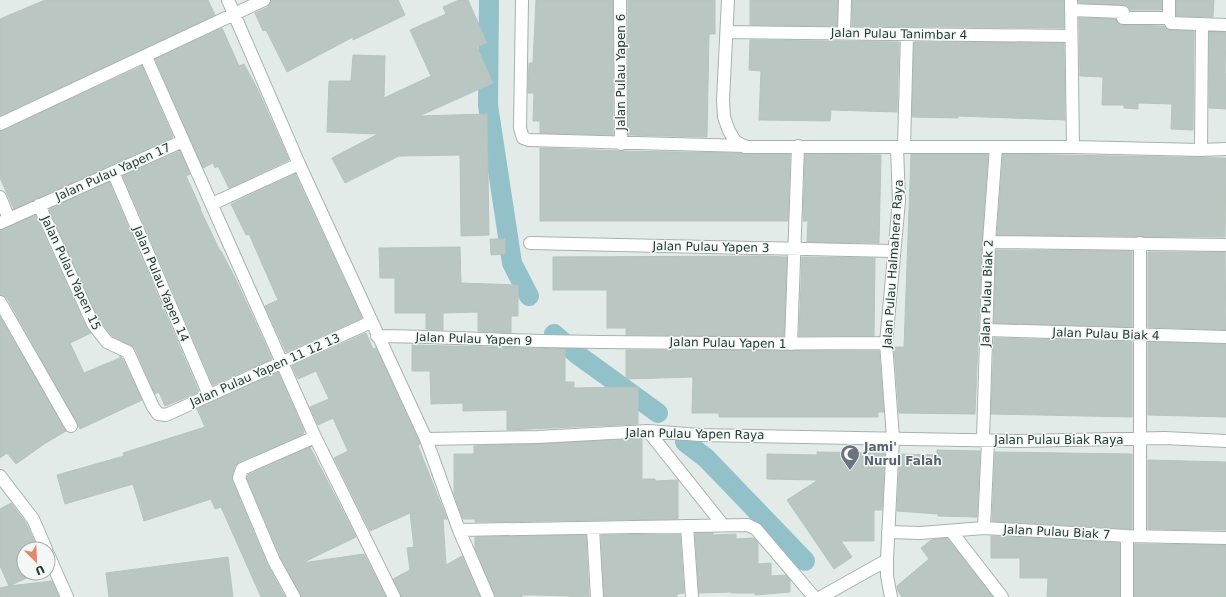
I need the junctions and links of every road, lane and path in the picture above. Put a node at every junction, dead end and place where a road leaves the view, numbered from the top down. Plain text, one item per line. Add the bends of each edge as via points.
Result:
1 (228, 0) edge
2 (264, 0) edge
3 (522, 0) edge
4 (620, 0) edge
5 (728, 0) edge
6 (845, 0) edge
7 (1169, 0) edge
8 (1071, 5) edge
9 (235, 15) junction
10 (1169, 20) junction
11 (1202, 24) junction
12 (1226, 25) edge
13 (727, 32) junction
14 (844, 32) junction
15 (907, 34) junction
16 (1071, 36) junction
17 (146, 57) junction
18 (0, 124) edge
19 (183, 141) junction
20 (621, 144) junction
21 (745, 146) junction
22 (798, 146) junction
23 (901, 147) junction
24 (996, 147) junction
25 (1073, 147) junction
26 (1226, 149) edge
27 (1201, 150) junction
28 (299, 164) junction
29 (113, 172) junction
30 (0, 197) edge
31 (212, 204) junction
32 (39, 205) junction
33 (4, 221) edge
34 (989, 242) junction
35 (530, 243) dead end
36 (1140, 243) junction
37 (1226, 245) edge
38 (793, 249) junction
39 (893, 251) junction
40 (0, 302) edge
41 (371, 322) junction
42 (986, 330) junction
43 (1139, 334) junction
44 (377, 336) junction
45 (1226, 337) edge
46 (570, 341) joint
47 (886, 343) junction
48 (791, 344) junction
49 (283, 362) junction
50 (210, 395) junction
51 (158, 414) joint
52 (71, 426) dead end
53 (648, 431) junction
54 (315, 437) junction
55 (893, 438) junction
56 (426, 439) junction
57 (986, 439) junction
58 (1141, 439) junction
59 (1226, 441) edge
60 (0, 476) edge
61 (723, 525) junction
62 (687, 526) junction
63 (593, 528) junction
64 (984, 528) junction
65 (459, 530) junction
66 (951, 531) junction
67 (888, 532) junction
68 (1127, 536) junction
69 (1140, 536) junction
70 (1226, 538) edge
71 (42, 541) edge
72 (887, 560) junction
73 (56, 572) edge
74 (67, 597) edge
75 (294, 597) edge
76 (394, 597) edge
77 (488, 597) edge
78 (597, 597) edge
79 (692, 597) edge
80 (819, 597) edge
81 (891, 597) edge
82 (1002, 597) edge
83 (1127, 597) edge

1 - 9 street
2 - 9 street
3 - 20 street via 520,128 523,138
4 - 20 street, Jalan Pulau Yapen 6
5 - 13 street
6 - 14 street
7 - 10 street
8 - 10 street via 1123,12 1123,18
8 - 16 street
9 - 17 street
9 - 28 street
10 - 11 street via 1173,24
11 - 12 street
11 - 27 street
13 - 14 street, Jalan Pulau Tanimbar 4
13 - 21 street via 724,117 735,141
14 - 15 street, Jalan Pulau Tanimbar 4
15 - 16 street, Jalan Pulau Tanimbar 4
15 - 23 street, Jalan Pulau Halmahera Raya
16 - 25 street
17 - 18 street
17 - 19 street
19 - 29 street, Jalan Pulau Yapen 17
19 - 31 street
20 - 21 street
21 - 22 street
22 - 23 street
22 - 38 street
23 - 24 street
23 - 39 street, Jalan Pulau Halmahera Raya
24 - 25 street
24 - 34 street, Jalan Pulau Biak 2
25 - 27 street
26 - 27 street
28 - 31 street
28 - 41 street
29 - 32 street, Jalan Pulau Yapen 17
29 - 50 street, Jalan Pulau Yapen 14
30 - 33 street
31 - 49 street
32 - 33 street, Jalan Pulau Yapen 17
32 - 51 street, Jalan Pulau Yapen 15 via 93,324 107,342 128,352
34 - 36 street
34 - 42 street, Jalan Pulau Biak 2
35 - 38 street, Jalan Pulau Yapen 3
36 - 37 street
36 - 43 street
38 - 39 street, Jalan Pulau Yapen 3
38 - 48 street
39 - 47 street, Jalan Pulau Halmahera Raya
40 - 52 street
41 - 44 street
41 - 49 street, Jalan Pulau Yapen 11 12 13
42 - 43 street, Jalan Pulau Biak 4
42 - 57 street, Jalan Pulau Biak 2
43 - 45 street, Jalan Pulau Biak 4
43 - 58 street
44 - 46 street, Jalan Pulau Yapen 9
44 - 56 street
46 - 48 street, Jalan Pulau Yapen 1
47 - 48 street, Jalan Pulau Yapen 1
47 - 55 street, Jalan Pulau Halmahera Raya
49 - 50 street, Jalan Pulau Yapen 11 12 13
49 - 54 street
50 - 51 street, Jalan Pulau Yapen 11 12 13 via 166,415
53 - 55 street, Jalan Pulau Yapen Raya via 700,435
53 - 56 street, Jalan Pulau Yapen Raya
53 - 61 street
54 - 75 street via 242,469 239,478 274,561
54 - 76 street
55 - 57 street, Jalan Pulau Biak Raya
55 - 67 street, Jalan Pulau Halmahera Raya
56 - 65 street
57 - 58 street, Jalan Pulau Biak Raya
57 - 64 street, Jalan Pulau Biak 2
58 - 59 street, Jalan Pulau Biak Raya
58 - 69 street
60 - 71 street via 32,519
61 - 62 street
61 - 80 street via 748,525 756,529
62 - 63 street
62 - 79 street
63 - 65 street
63 - 78 street
64 - 66 street, Jalan Pulau Biak 7
64 - 68 street, Jalan Pulau Biak 7
65 - 77 street
66 - 67 street, Jalan Pulau Biak 7
66 - 82 street
67 - 72 street, Jalan Pulau Halmahera Raya
68 - 69 street, Jalan Pulau Biak 7
68 - 83 street
69 - 70 street, Jalan Pulau Biak 7
72 - 80 street
72 - 81 street, Jalan Pulau Halmahera Raya
73 - 74 street

